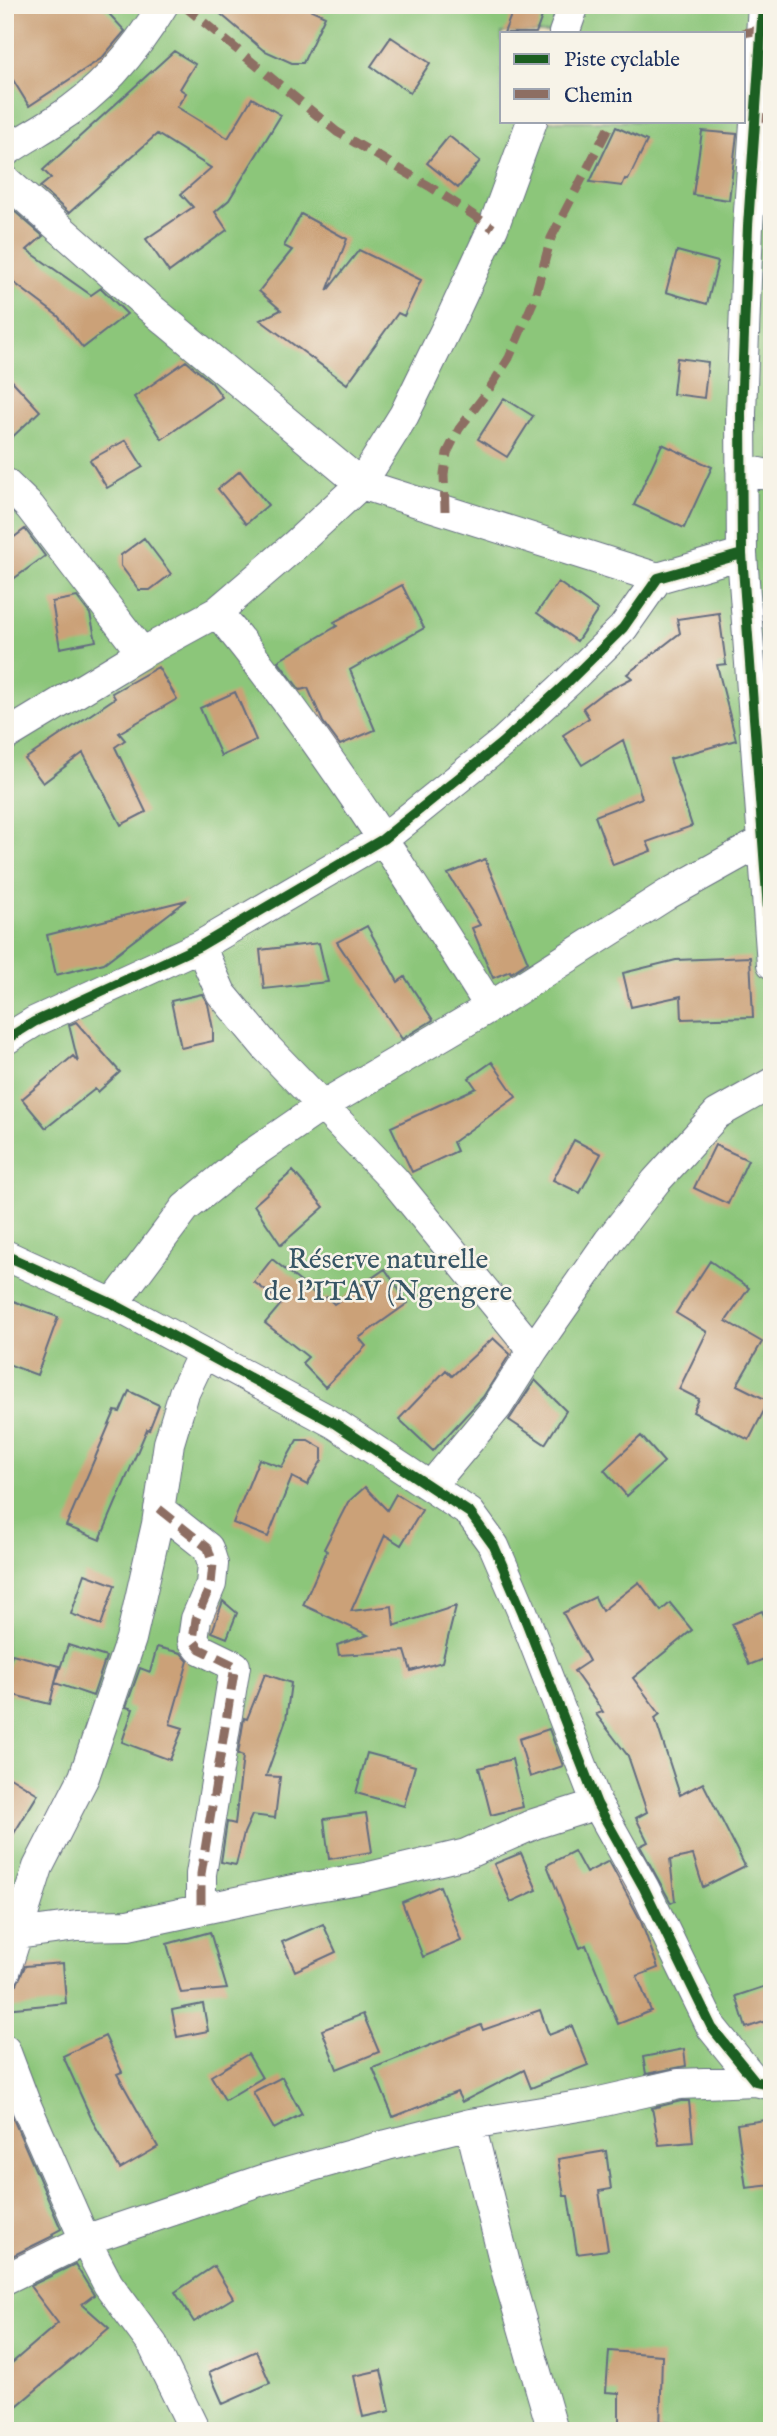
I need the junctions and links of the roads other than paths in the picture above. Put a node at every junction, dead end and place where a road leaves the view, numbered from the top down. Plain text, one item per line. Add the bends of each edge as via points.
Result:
1 (163, 5) edge
2 (575, 5) edge
3 (763, 5) edge
4 (564, 32) edge
5 (532, 122) edge
6 (5, 152) edge
7 (5, 180) edge
8 (741, 469) junction
9 (772, 476) edge
10 (5, 483) edge
11 (361, 484) junction
12 (742, 554) junction
13 (658, 578) junction
14 (217, 611) junction
15 (142, 653) junction
16 (5, 736) edge
17 (765, 832) edge
18 (383, 839) junction
19 (200, 946) junction
20 (772, 964) edge
21 (490, 1007) junction
22 (5, 1040) edge
23 (772, 1083) edge
24 (322, 1106) junction
25 (5, 1255) edge
26 (113, 1304) junction
27 (533, 1350) junction
28 (203, 1353) junction
29 (431, 1486) junction
30 (159, 1509) junction
31 (597, 1804) junction
32 (201, 1909) junction
33 (18, 1934) junction
34 (5, 1972) edge
35 (5, 2050) edge
36 (763, 2083) edge
37 (470, 2124) junction
38 (85, 2240) junction
39 (5, 2279) edge
40 (195, 2431) edge
41 (553, 2431) edge

1 - 6 street via 110,78 58,119
2 - 4 street
3 - 8 street via 748,226
5 - 11 street via 493,228 449,323 404,415
7 - 11 street
8 - 9 street
8 - 12 street
10 - 15 street via 30,507
11 - 13 street
11 - 14 street
12 - 13 street
12 - 17 street
13 - 18 street via 623,628 568,682 502,743
14 - 15 street
14 - 18 street
15 - 16 street
17 - 20 street
17 - 21 street
18 - 19 street
18 - 21 street
19 - 22 street via 34,1022
19 - 24 street via 221,993
21 - 24 street
23 - 27 street via 717,1114 656,1181
24 - 26 street via 249,1156 186,1208
24 - 27 street via 394,1180
25 - 26 street
26 - 28 street
27 - 29 street via 496,1407
28 - 29 street via 334,1423
28 - 30 street via 173,1430
29 - 31 street via 470,1513 494,1546
30 - 32 street via 208,1548 213,1564 211,1584 196,1619 193,1640 200,1649 235,1666 201,1874
30 - 33 street via 131,1639 84,1777 38,1867
31 - 32 street via 534,1824 466,1854
31 - 36 street via 712,2028
32 - 33 street via 128,1925
33 - 34 street
35 - 38 street
36 - 37 street via 679,2084
37 - 38 street via 261,2180
37 - 41 street
38 - 39 street
38 - 40 street via 108,2284 153,2345

